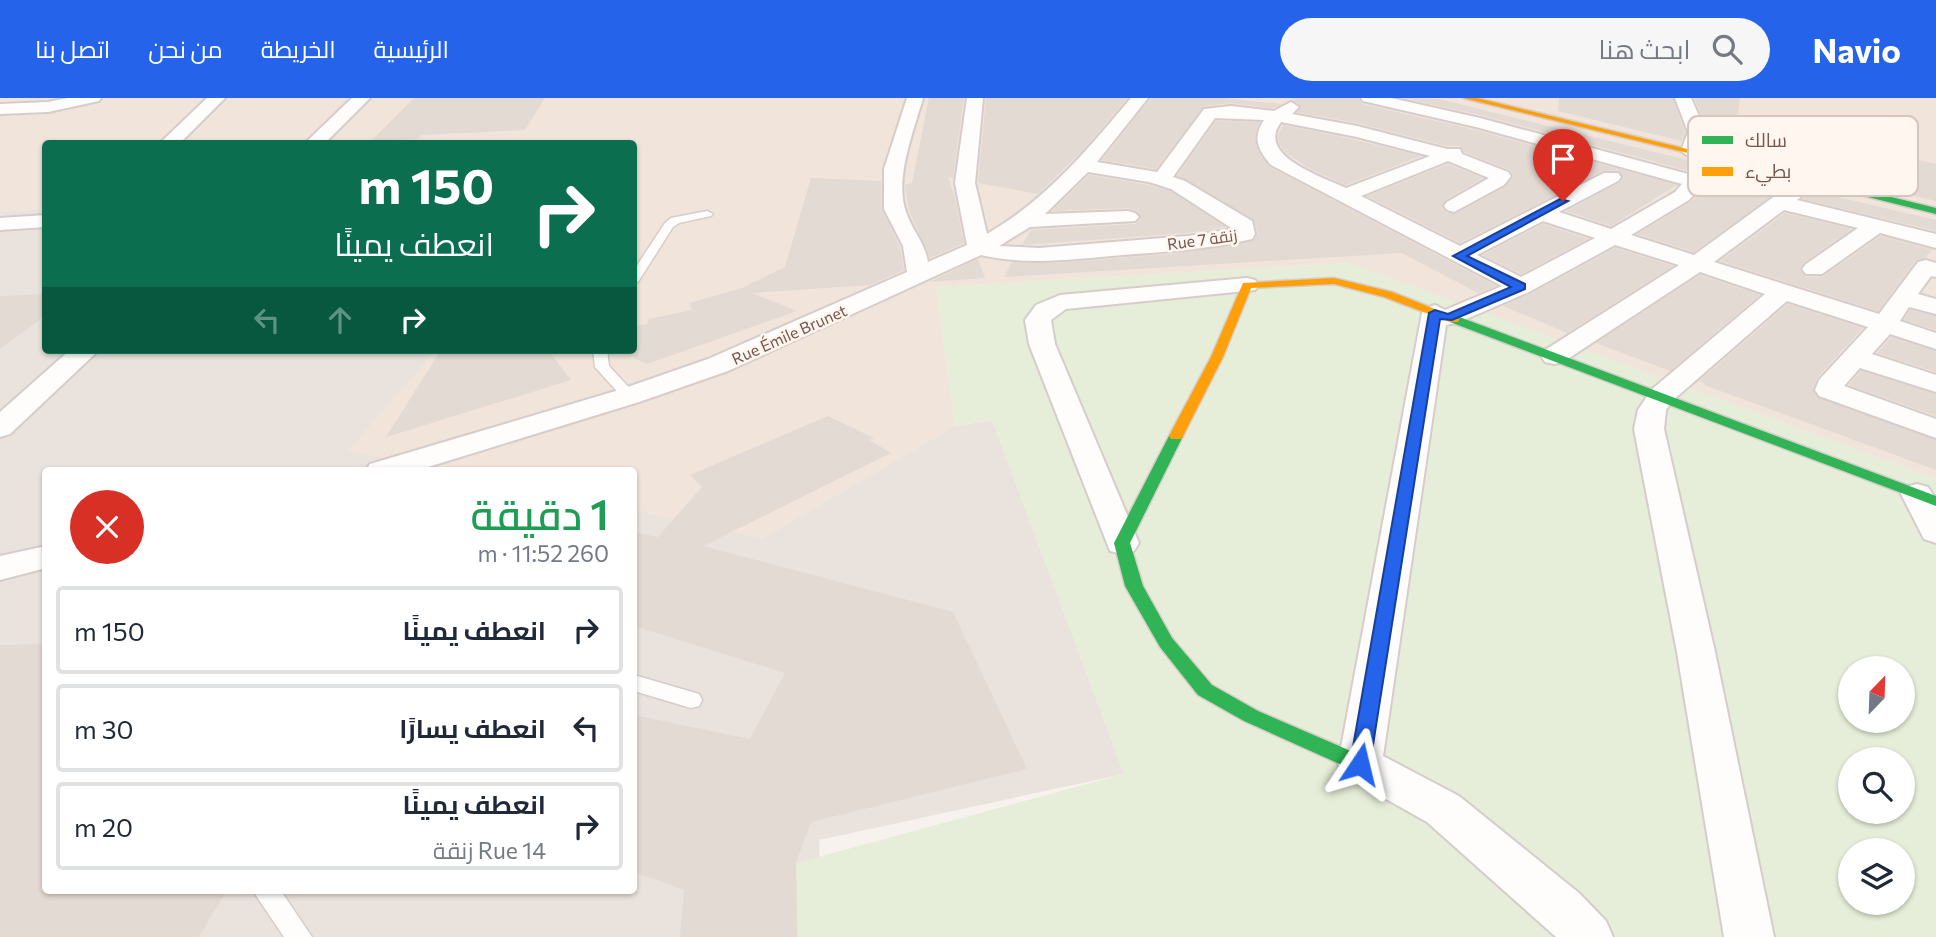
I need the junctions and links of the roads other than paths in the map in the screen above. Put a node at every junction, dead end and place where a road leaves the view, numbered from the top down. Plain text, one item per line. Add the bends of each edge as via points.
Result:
1 (93, 98) edge
2 (217, 98) edge
3 (362, 98) edge
4 (915, 98) edge
5 (975, 98) edge
6 (1140, 98) edge
7 (1256, 98) edge
8 (1368, 98) edge
9 (1467, 98) edge
10 (1515, 98) edge
11 (1683, 98) edge
12 (1302, 100) edge
13 (0, 109) edge
14 (1274, 116) junction
15 (1690, 116) edge
16 (1426, 129) dead end
17 (1465, 139) dead end
18 (172, 140) edge
19 (317, 140) edge
20 (1688, 145) edge
21 (1688, 145) edge
22 (1446, 156) junction
23 (1084, 166) junction
24 (1585, 170) dead end
25 (1611, 177) junction
26 (1161, 180) junction
27 (1688, 180) edge
28 (1688, 190) edge
29 (1918, 193) edge
30 (1344, 196) junction
31 (1682, 196) junction
32 (1788, 196) edge
33 (1873, 196) edge
34 (1936, 197) edge
35 (1779, 202) junction
36 (1454, 206) dead end
37 (1936, 211) edge
38 (1540, 213) junction
39 (707, 214) dead end
40 (1128, 218) dead end
41 (42, 221) edge
42 (1025, 221) junction
43 (0, 224) edge
44 (1876, 226) junction
45 (1611, 238) junction
46 (1936, 241) edge
47 (979, 248) junction
48 (1458, 256) junction
49 (1695, 265) junction
50 (1933, 265) edge
51 (1814, 269) dead end
52 (637, 274) edge
53 (919, 275) junction
54 (1247, 285) junction
55 (1521, 287) junction
56 (1781, 293) junction
57 (1905, 298) junction
58 (1936, 307) edge
59 (1442, 316) junction
60 (1884, 325) junction
61 (1936, 341) edge
62 (82, 354) edge
63 (600, 354) edge
64 (1554, 356) junction
65 (1857, 358) junction
66 (1936, 384) edge
67 (629, 396) junction
68 (1661, 396) junction
69 (0, 428) edge
70 (1936, 429) edge
71 (394, 467) edge
72 (1926, 497) edge
73 (1936, 532) edge
74 (1122, 542) junction
75 (42, 558) edge
76 (0, 568) edge
77 (637, 684) edge
78 (691, 700) dead end
79 (1360, 764) junction
80 (267, 894) edge
81 (299, 937) edge
82 (1588, 937) edge
83 (1749, 937) edge

1 - 13 street via 48,107
2 - 18 street
3 - 19 street
4 - 53 street via 894,169 894,209 914,246
5 - 47 street via 965,183
6 - 23 street, Rue Émile Brunet
7 - 12 street
8 - 27 street via 1480,123
9 - 20 street
10 - 21 street
11 - 15 street
12 - 14 street
12 - 16 street
14 - 22 street via 1372,135
14 - 26 street via 1210,114
14 - 30 street via 1266,129 1267,149 1278,161
17 - 22 street
22 - 30 street
22 - 36 street via 1501,176
23 - 26 street, Rue 7 زنقة
23 - 42 street, Rue Émile Brunet
24 - 25 street
25 - 31 street
25 - 38 street
26 - 47 street, Rue 7 زنقة via 1178,185 1233,218 1244,226 1244,234 1039,255
28 - 31 street
29 - 34 street
30 - 48 street
31 - 45 street
32 - 35 street
33 - 37 street
35 - 44 street
35 - 49 street
38 - 45 street
38 - 48 street
39 - 52 lane via 668,225
40 - 42 street
41 - 43 street
42 - 47 street, Rue Émile Brunet
44 - 46 street
44 - 51 street
45 - 49 street
45 - 55 street
47 - 53 street, Rue Émile Brunet
48 - 55 street
49 - 56 street
49 - 64 street
50 - 57 street
53 - 67 street, Rue Émile Brunet via 718,365
54 - 59 street via 1354,284
54 - 74 street via 1217,357
54 - 74 street via 1060,302 1038,320 1042,344
55 - 59 street
56 - 60 street
56 - 68 street
57 - 58 street
57 - 60 street
59 - 64 street
59 - 79 street
60 - 61 street
60 - 65 street
62 - 69 street
63 - 67 lane via 602,367
64 - 68 street
65 - 66 street
65 - 70 street via 1829,390
67 - 71 street, Rue Émile Brunet
68 - 72 street
68 - 83 street via 1652,410 1649,429
72 - 73 street
74 - 79 street via 1134,586 1166,642 1205,690 1251,716
75 - 76 street
77 - 78 lane
79 - 82 street via 1443,809 1562,909
80 - 81 lane

